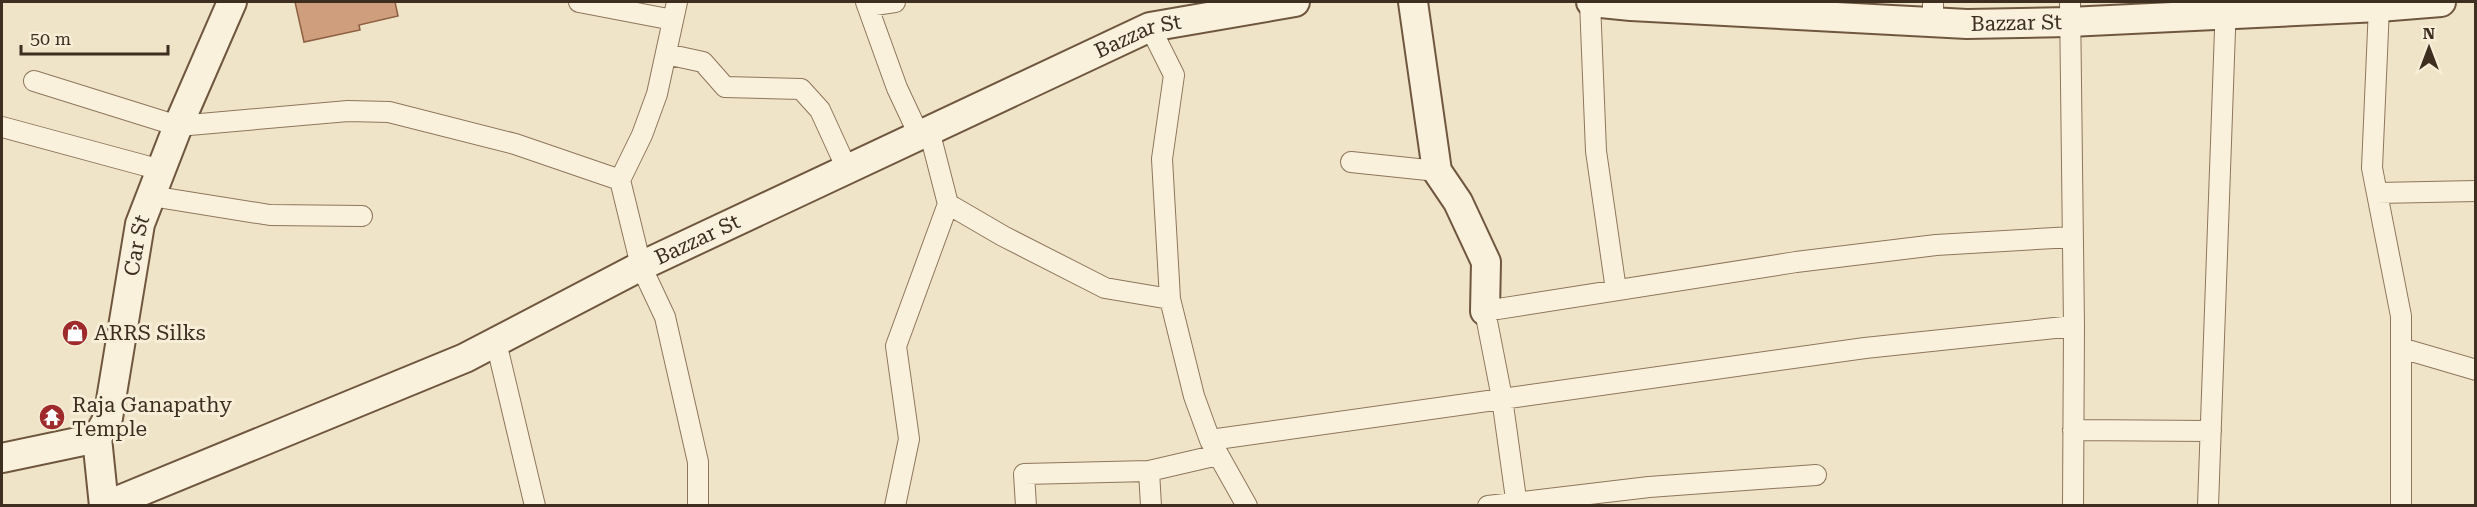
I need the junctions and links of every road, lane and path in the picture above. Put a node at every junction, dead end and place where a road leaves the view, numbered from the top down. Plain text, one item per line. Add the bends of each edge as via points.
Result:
1 (232, 2) edge
2 (579, 2) edge
3 (895, 2) edge
4 (1181, 2) edge
5 (1295, 2) edge
6 (1413, 2) edge
7 (1590, 2) edge
8 (2441, 2) edge
9 (867, 4) edge
10 (1631, 4) edge
11 (1752, 7) edge
12 (2379, 7) junction
13 (2226, 8) edge
14 (675, 11) edge
15 (1933, 12) edge
16 (2070, 12) edge
17 (1150, 27) junction
18 (666, 54) junction
19 (34, 81) dead end
20 (178, 126) junction
21 (2, 128) edge
22 (924, 132) junction
23 (1351, 162) dead end
24 (847, 169) junction
25 (161, 170) junction
26 (1437, 171) junction
27 (620, 180) junction
28 (2475, 191) edge
29 (2377, 193) junction
30 (151, 196) junction
31 (948, 204) junction
32 (362, 216) dead end
33 (2072, 237) junction
34 (641, 266) junction
35 (1616, 290) junction
36 (1170, 299) junction
37 (1485, 311) junction
38 (2074, 326) junction
39 (496, 342) junction
40 (2401, 348) junction
41 (2475, 370) edge
42 (1502, 398) junction
43 (2073, 430) junction
44 (2211, 431) junction
45 (97, 438) junction
46 (1214, 448) junction
47 (2, 458) edge
48 (1149, 471) junction
49 (1816, 475) dead end
50 (1517, 504) edge
51 (105, 506) edge
52 (535, 506) edge
53 (698, 506) edge
54 (894, 506) edge
55 (1026, 506) edge
56 (1150, 506) edge
57 (1247, 506) edge
58 (1488, 506) edge
59 (2073, 506) edge
60 (2208, 506) edge
61 (2401, 506) edge

1 - 20 main road, Car St
2 - 14 street
3 - 9 street
4 - 17 main road
5 - 17 main road, Bazzar St
6 - 26 main road
7 - 10 main road, Bazzar St
7 - 35 street via 1596,151
8 - 12 main road, Bazzar St
9 - 22 street via 897,88
10 - 11 main road, Bazzar St
11 - 15 main road, Bazzar St
12 - 13 main road, Bazzar St
12 - 29 street via 2372,168
13 - 16 main road, Bazzar St
13 - 44 street
14 - 18 street
15 - 16 main road, Bazzar St via 1967,24
16 - 33 street
17 - 22 main road, Bazzar St
17 - 36 street via 1174,75 1162,159
18 - 24 street via 703,62 725,87 801,89 820,110
18 - 27 street via 657,94
19 - 20 street
20 - 25 main road, Car St
20 - 27 street via 348,111 389,112 515,144
21 - 25 street
22 - 24 main road, Bazzar St
22 - 31 street
23 - 26 street
24 - 34 main road, Bazzar St
25 - 30 main road, Car St
26 - 37 main road via 1458,202 1486,262
27 - 34 street
28 - 29 street
29 - 40 street via 2401,316
30 - 32 street via 270,215
30 - 45 main road, Car St via 140,224 108,418
31 - 36 street via 1105,288
31 - 54 street via 896,346 909,439
33 - 35 street via 1925,247
33 - 38 street
34 - 39 main road, Bazzar St
34 - 53 street via 665,316 698,462
35 - 37 street
36 - 46 street via 1194,396
37 - 42 street
38 - 42 street via 1865,348
38 - 43 street
39 - 51 main road, Bazzar St
39 - 52 street
40 - 41 street
40 - 61 street
42 - 46 street
42 - 50 street
43 - 44 street
43 - 59 street
44 - 60 street
45 - 47 main road
45 - 51 main road
46 - 48 street
46 - 57 street
48 - 55 street via 1024,474
48 - 56 street
49 - 50 street via 1649,487
50 - 58 street

